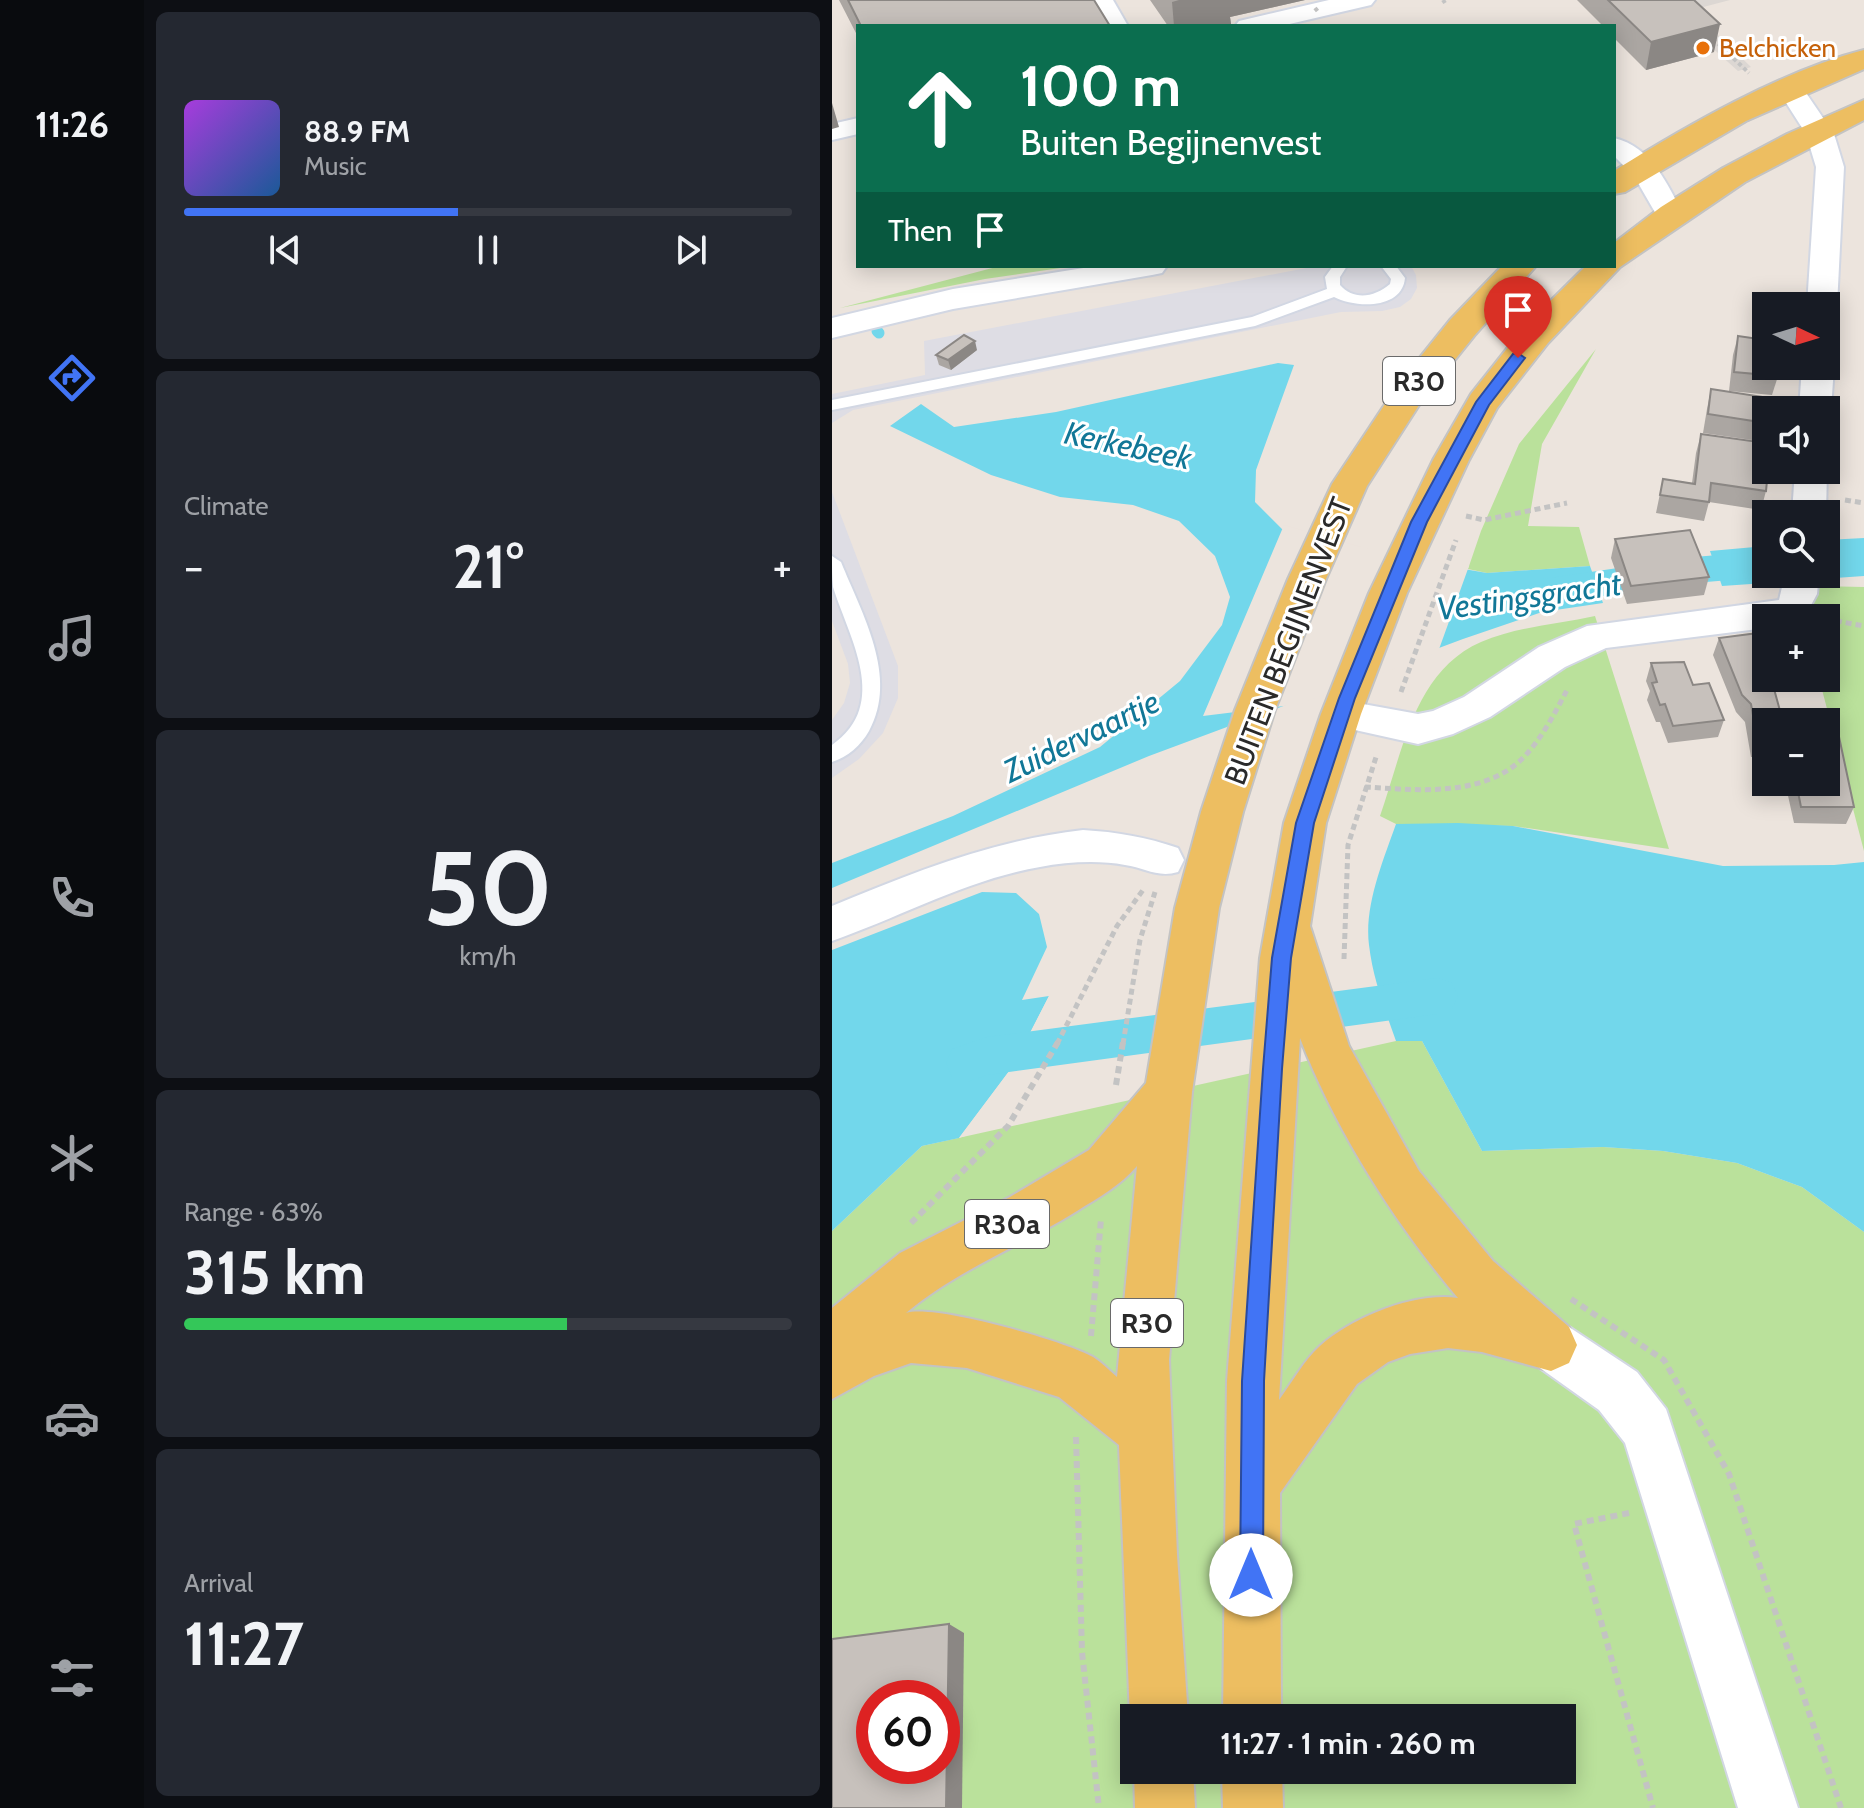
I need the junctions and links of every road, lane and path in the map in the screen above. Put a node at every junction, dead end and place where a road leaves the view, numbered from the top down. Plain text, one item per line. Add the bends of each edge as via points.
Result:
1 (1100, 0) edge
2 (1362, 0) edge
3 (1315, 8) dead end
4 (1319, 13) dead end
5 (1114, 24) edge
6 (1257, 24) edge
7 (1709, 35) edge
8 (1864, 59) edge
9 (1751, 74) dead end
10 (1789, 87) junction
11 (1864, 109) edge
12 (856, 126) edge
13 (1819, 129) junction
14 (832, 132) edge
15 (1616, 147) edge
16 (1641, 167) junction
17 (1616, 186) edge
18 (1616, 189) edge
19 (1670, 215) junction
20 (1616, 257) edge
21 (1140, 268) edge
22 (1338, 268) edge
23 (1390, 268) edge
24 (1518, 268) edge
25 (1603, 268) edge
26 (1335, 291) junction
27 (1823, 292) edge
28 (832, 328) edge
29 (832, 405) edge
30 (1567, 503) dead end
31 (1470, 506) dead end
32 (1466, 516) junction
33 (832, 562) edge
34 (1799, 588) edge
35 (1840, 622) edge
36 (1864, 626) edge
37 (1600, 635) junction
38 (1344, 706) junction
39 (1395, 708) junction
40 (832, 755) edge
41 (1365, 787) junction
42 (1164, 860) junction
43 (832, 924) edge
44 (1289, 942) junction
45 (1343, 948) dead end
46 (1115, 1089) dead end
47 (1168, 1092) junction
48 (1106, 1166) junction
49 (900, 1233) dead end
50 (832, 1341) edge
51 (1551, 1345) junction
52 (832, 1373) edge
53 (1087, 1384) junction
54 (1145, 1432) junction
55 (1251, 1490) junction
56 (1640, 1510) dead end
57 (1158, 1704) edge
58 (1252, 1704) edge
59 (1164, 1784) edge
60 (1252, 1784) edge
61 (1099, 1808) edge
62 (1165, 1808) edge
63 (1253, 1808) edge
64 (1653, 1808) edge
65 (1768, 1808) edge

1 - 5 street
2 - 6 street
3 - 4 path, bridge
7 - 9 path
8 - 10 main road
10 - 13 street
10 - 16 main road
11 - 13 main road
12 - 14 street
13 - 19 main road via 1750,163
13 - 27 street via 1830,167
15 - 16 street
16 - 17 main road
16 - 19 street
18 - 19 main road
19 - 20 main road
21 - 28 street via 953,299
22 - 26 lane via 1332,274
23 - 26 lane via 1397,286 1381,299 1355,301
24 - 47 main road, BUITEN BEGIJNENVEST / R30 via 1409,394 1337,511 1255,710 1219,826 1197,908
25 - 38 main road, R30 via 1536,335 1483,402 1419,522
26 - 29 lane via 1255,321
30 - 32 path via 1484,520
31 - 32 path
32 - 39 path
33 - 40 lane via 872,671 872,704 857,736
34 - 37 street via 1790,612
35 - 36 path
37 - 39 street via 1552,657 1477,707 1440,724 1418,729
37 - 41 path via 1548,725 1521,760 1488,780 1436,790
38 - 39 street
38 - 44 main road, R30 via 1305,823
39 - 41 path
41 - 45 path via 1348,845
42 - 43 street via 1144,851 1076,846 1007,857
42 - 46 path via 1140,940
42 - 49 path via 1117,926 1051,1057 1008,1126
44 - 51 main road via 1330,1056 1402,1187 1475,1279
44 - 55 main road, R30 via 1272,1069
47 - 48 main road, R30a
47 - 54 main road, R30 via 1143,1360
48 - 50 main road, R30a via 1028,1214 918,1270
48 - 53 path
51 - 55 main road via 1448,1322 1372,1342 1338,1365
51 - 65 street via 1618,1391 1647,1428
52 - 53 main road via 859,1355 911,1337 967,1342
53 - 54 main road
53 - 61 path via 1076,1433 1079,1572
54 - 57 main road, R30
55 - 58 main road, R30
56 - 64 path via 1574,1524
59 - 62 main road
60 - 63 main road

